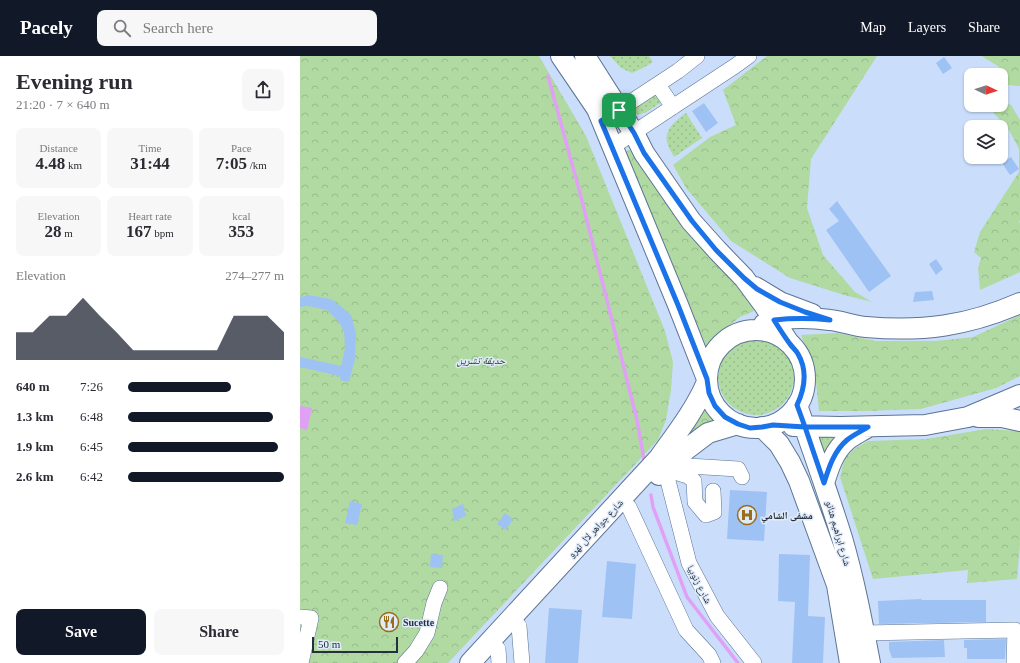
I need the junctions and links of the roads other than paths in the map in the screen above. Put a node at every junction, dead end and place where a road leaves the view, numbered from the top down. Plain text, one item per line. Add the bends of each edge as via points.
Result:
1 (561, 56) edge
2 (585, 56) edge
3 (697, 56) edge
4 (749, 56) edge
5 (731, 61) edge
6 (658, 85) junction
7 (673, 107) junction
8 (619, 110) junction
9 (601, 121) junction
10 (634, 133) junction
11 (612, 147) junction
12 (744, 278) junction
13 (1020, 303) edge
14 (774, 320) junction
15 (830, 320) junction
16 (742, 332) junction
17 (790, 343) junction
18 (707, 381) junction
19 (1020, 395) edge
20 (797, 405) junction
21 (968, 417) junction
22 (1020, 421) edge
23 (738, 424) junction
24 (768, 426) junction
25 (805, 427) junction
26 (868, 427) junction
27 (667, 467) junction
28 (742, 477) dead end
29 (824, 483) junction
30 (713, 491) dead end
31 (629, 507) junction
32 (440, 588) dead end
33 (300, 617) edge
34 (519, 626) junction
35 (864, 633) junction
36 (499, 656) edge
37 (300, 663) edge
38 (405, 663) edge
39 (470, 663) edge
40 (485, 663) edge
41 (522, 663) edge
42 (713, 663) edge
43 (754, 663) edge
44 (850, 663) edge
45 (870, 663) edge
46 (1014, 663) edge

1 - 9 main road via 596,109
2 - 8 main road
3 - 6 street
4 - 5 street
5 - 7 street
6 - 7 street
6 - 8 street
7 - 10 street
8 - 9 street
8 - 10 main road
9 - 11 main road
10 - 11 street
10 - 12 main road via 644,153 692,221
11 - 18 main road
12 - 14 main road
12 - 15 main road via 780,302
13 - 15 main road via 966,322 932,328 863,327
14 - 15 main road
14 - 16 main road
14 - 17 main road
16 - 17 main road via 767,331
16 - 18 main road via 728,338 717,349 709,363
17 - 20 main road via 803,366 805,379 803,393
18 - 23 main road via 715,406 725,417
18 - 39 main road, شارع جواهر لال نهرو via 700,398 659,458
19 - 21 main road
20 - 24 main road via 782,420
20 - 25 main road, شارع ابراهيم هنانو
21 - 22 main road via 1002,417
21 - 26 main road via 925,425
23 - 24 main road via 750,428
23 - 27 main road, شارع جواهر لال نهرو via 708,433
24 - 25 main road
24 - 44 main road, شارع ابراهيم هنانو via 799,481 837,585
25 - 26 main road
25 - 29 main road, شارع ابراهيم هنانو
26 - 29 main road via 848,439 837,451
27 - 28 street via 738,469
27 - 30 street via 694,481 695,502 706,515 714,512
27 - 31 main road, شارع جواهر لال نهرو
27 - 43 street, شارع زنوبيا via 689,563 716,616
29 - 35 main road, شارع ابراهيم هنانو via 842,539
31 - 34 main road, شارع جواهر لال نهرو
31 - 42 street via 686,630
32 - 38 street via 427,633
33 - 37 street via 311,618
34 - 36 main road, شارع جواهر لال نهرو
34 - 41 street
35 - 45 main road, شارع ابراهيم هنانو
35 - 46 street via 1015,630
36 - 40 main road, شارع جواهر لال نهرو

